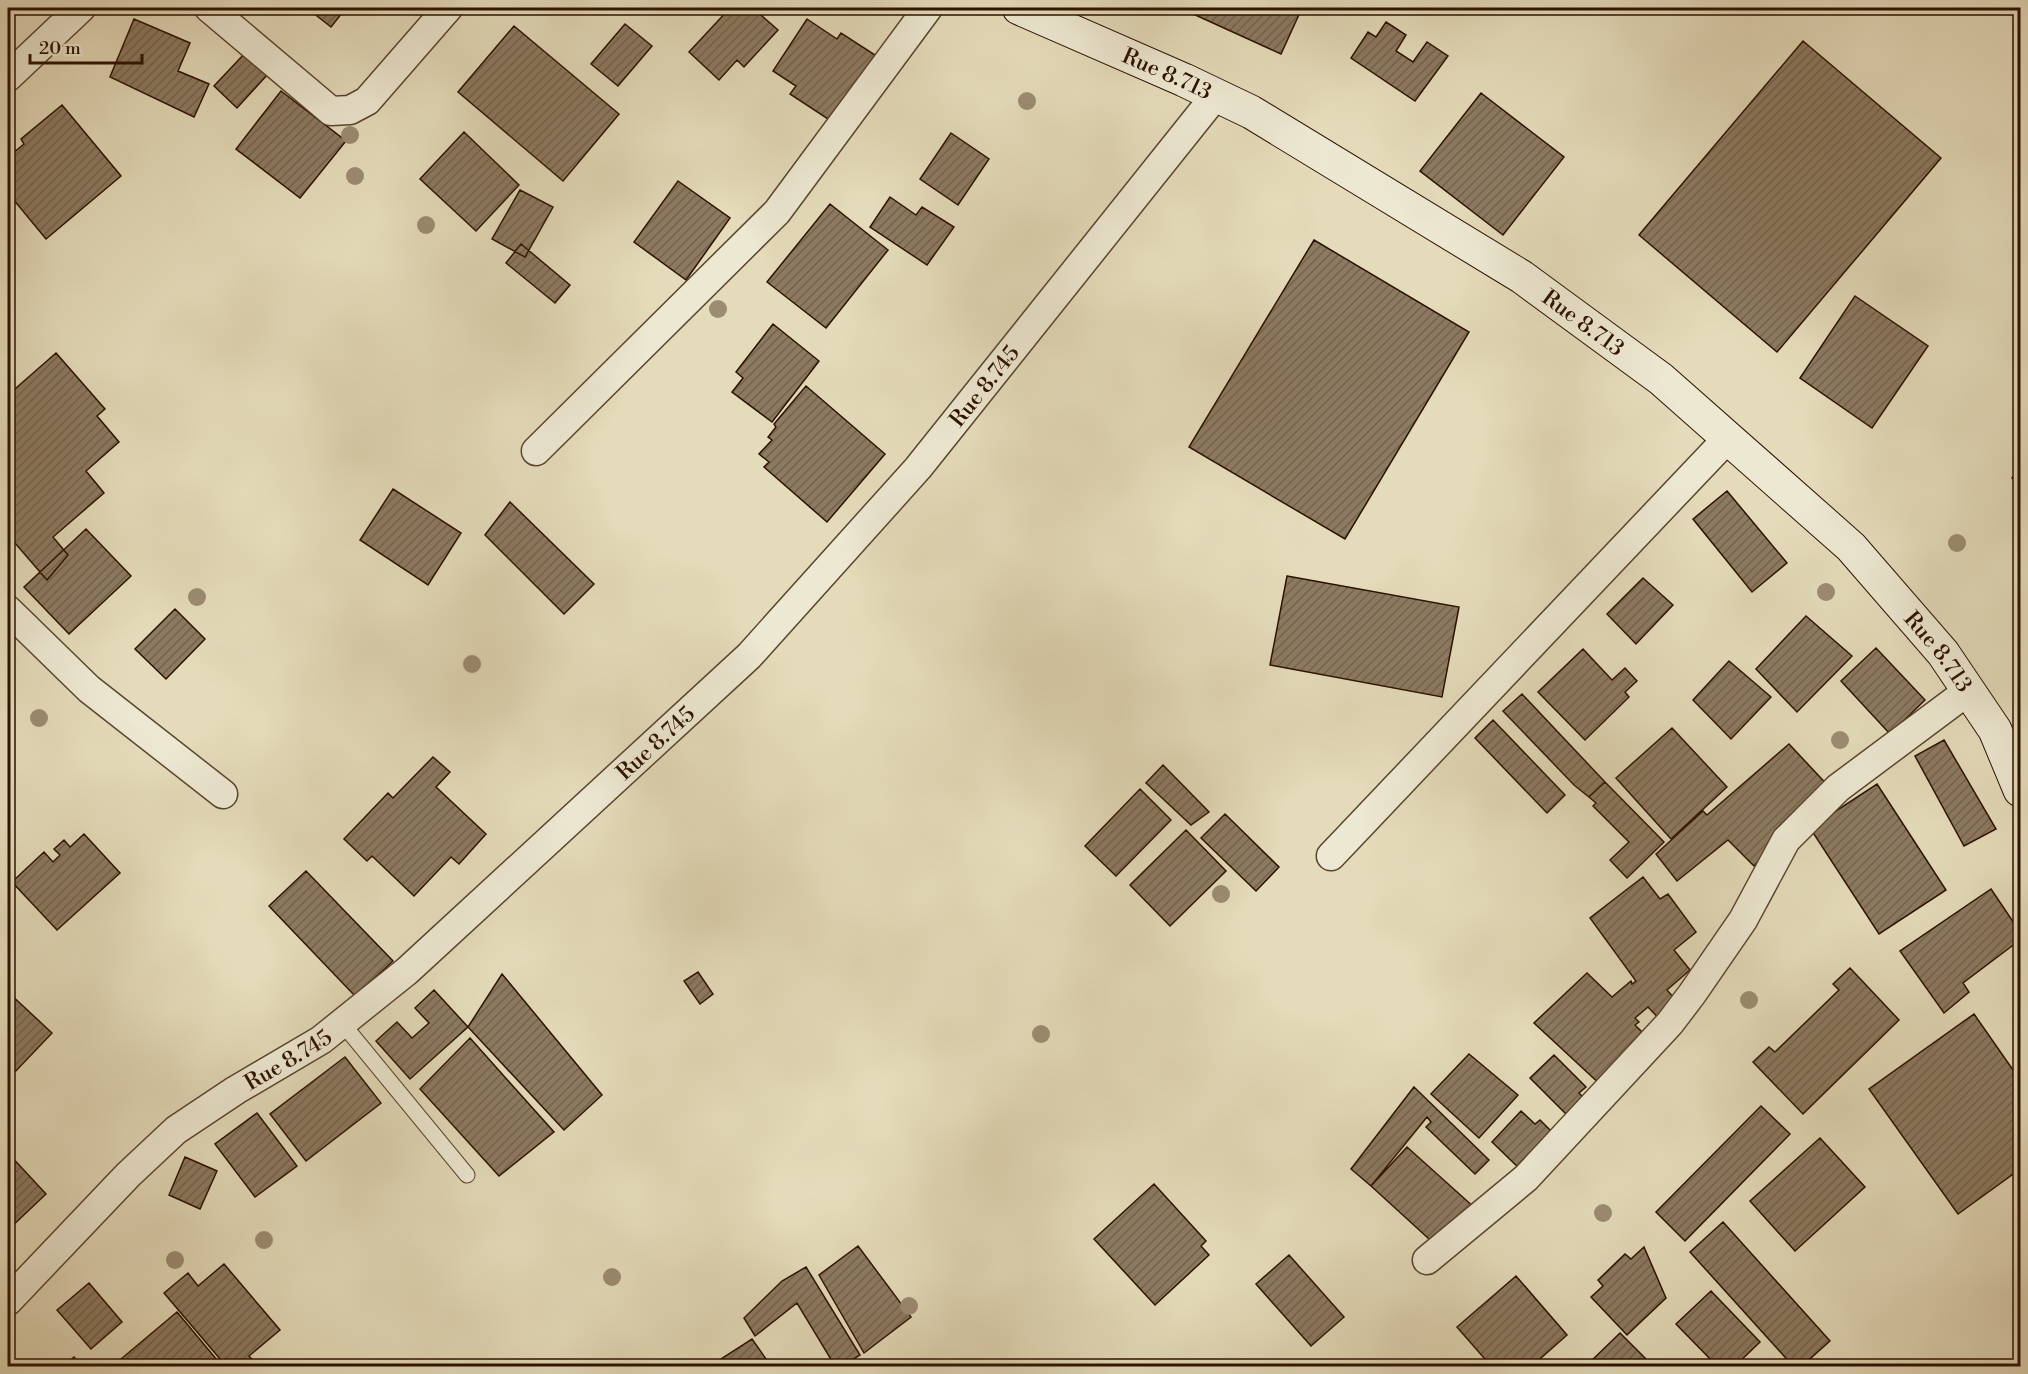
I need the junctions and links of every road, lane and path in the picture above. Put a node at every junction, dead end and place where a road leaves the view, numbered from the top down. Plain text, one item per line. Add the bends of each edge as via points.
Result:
1 (81, 8) edge
2 (209, 8) edge
3 (448, 8) edge
4 (928, 8) edge
5 (1019, 8) edge
6 (8, 77) edge
7 (1216, 95) junction
8 (1728, 438) junction
9 (536, 451) dead end
10 (8, 610) edge
11 (1968, 691) junction
12 (2020, 790) edge
13 (223, 794) dead end
14 (1331, 856) dead end
15 (342, 1023) junction
16 (467, 1175) dead end
17 (1427, 1260) dead end
18 (8, 1301) edge

1 - 6 street
2 - 3 street via 331,111 350,110 368,101
4 - 9 street via 777,212
5 - 7 main road, Rue 8.713
7 - 8 main road, Rue 8.713 via 1251,112 1522,277 1661,379
7 - 15 street, Rue 8.745 via 918,468 749,656 457,926
8 - 11 main road, Rue 8.713 via 1851,547 1943,653
8 - 14 street
10 - 13 street via 89,689
11 - 12 main road, Rue 8.713 via 1995,730
11 - 17 street via 1838,788 1786,840 1743,920 1662,1032 1526,1178
15 - 16 lane
15 - 18 street, Rue 8.745 via 176,1130

